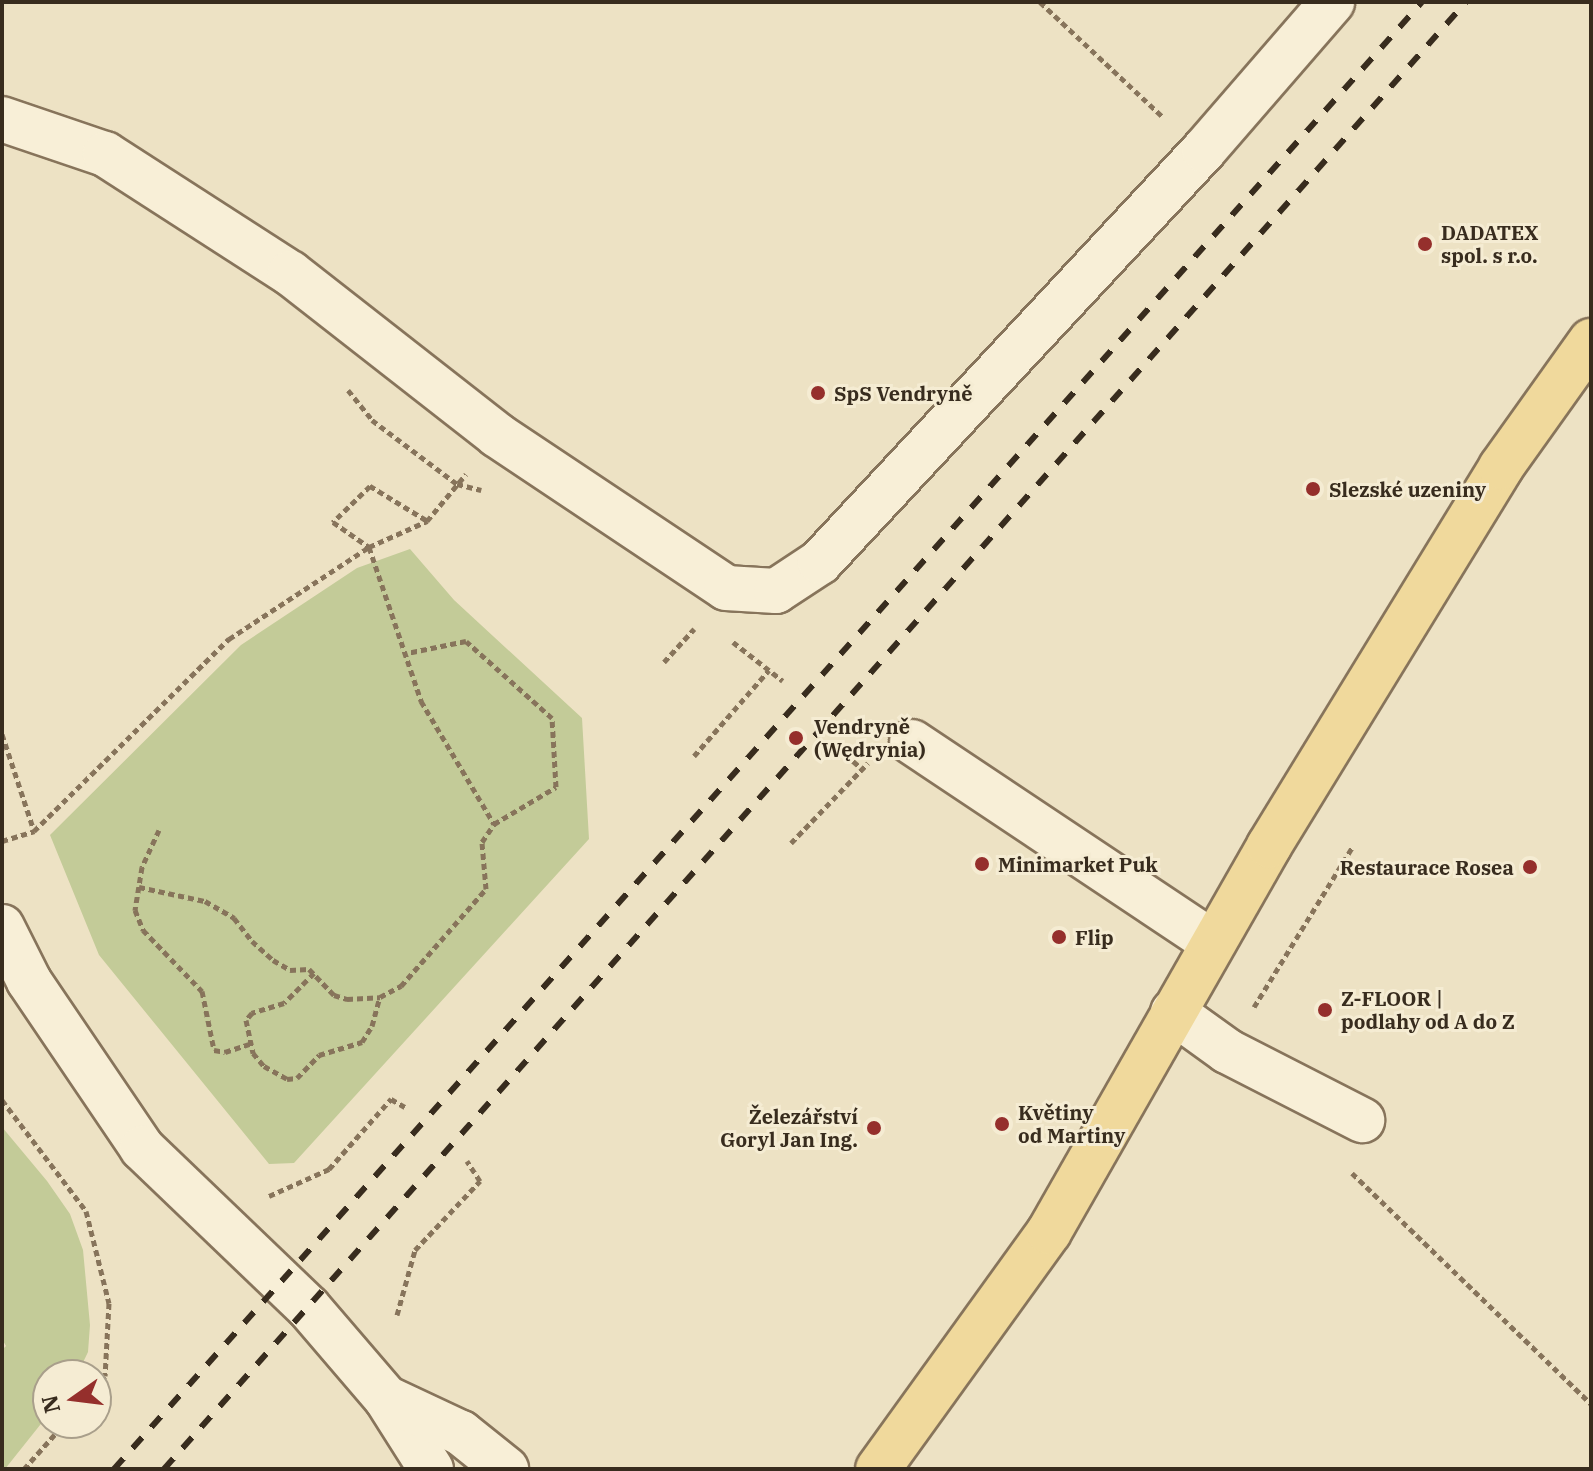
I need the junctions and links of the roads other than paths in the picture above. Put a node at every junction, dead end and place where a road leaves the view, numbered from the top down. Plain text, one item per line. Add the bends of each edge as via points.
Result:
1 (1332, 2) edge
2 (2, 119) edge
3 (1591, 341) edge
4 (912, 742) dead end
5 (2, 927) edge
6 (1212, 942) junction
7 (1173, 1012) junction
8 (1362, 1120) dead end
9 (386, 1398) junction
10 (884, 1461) edge
11 (431, 1469) edge
12 (506, 1469) edge
13 (844, 1469) edge

1 - 2 street via 1204,150 820,562 776,591 726,588 497,435 290,273 105,154
3 - 6 main road via 1501,467
4 - 6 street
5 - 9 street via 29,981 142,1148 308,1307
6 - 7 main road
7 - 8 street via 1227,1051
7 - 10 main road via 1049,1232
9 - 11 street
9 - 12 street via 461,1433
10 - 13 main road

